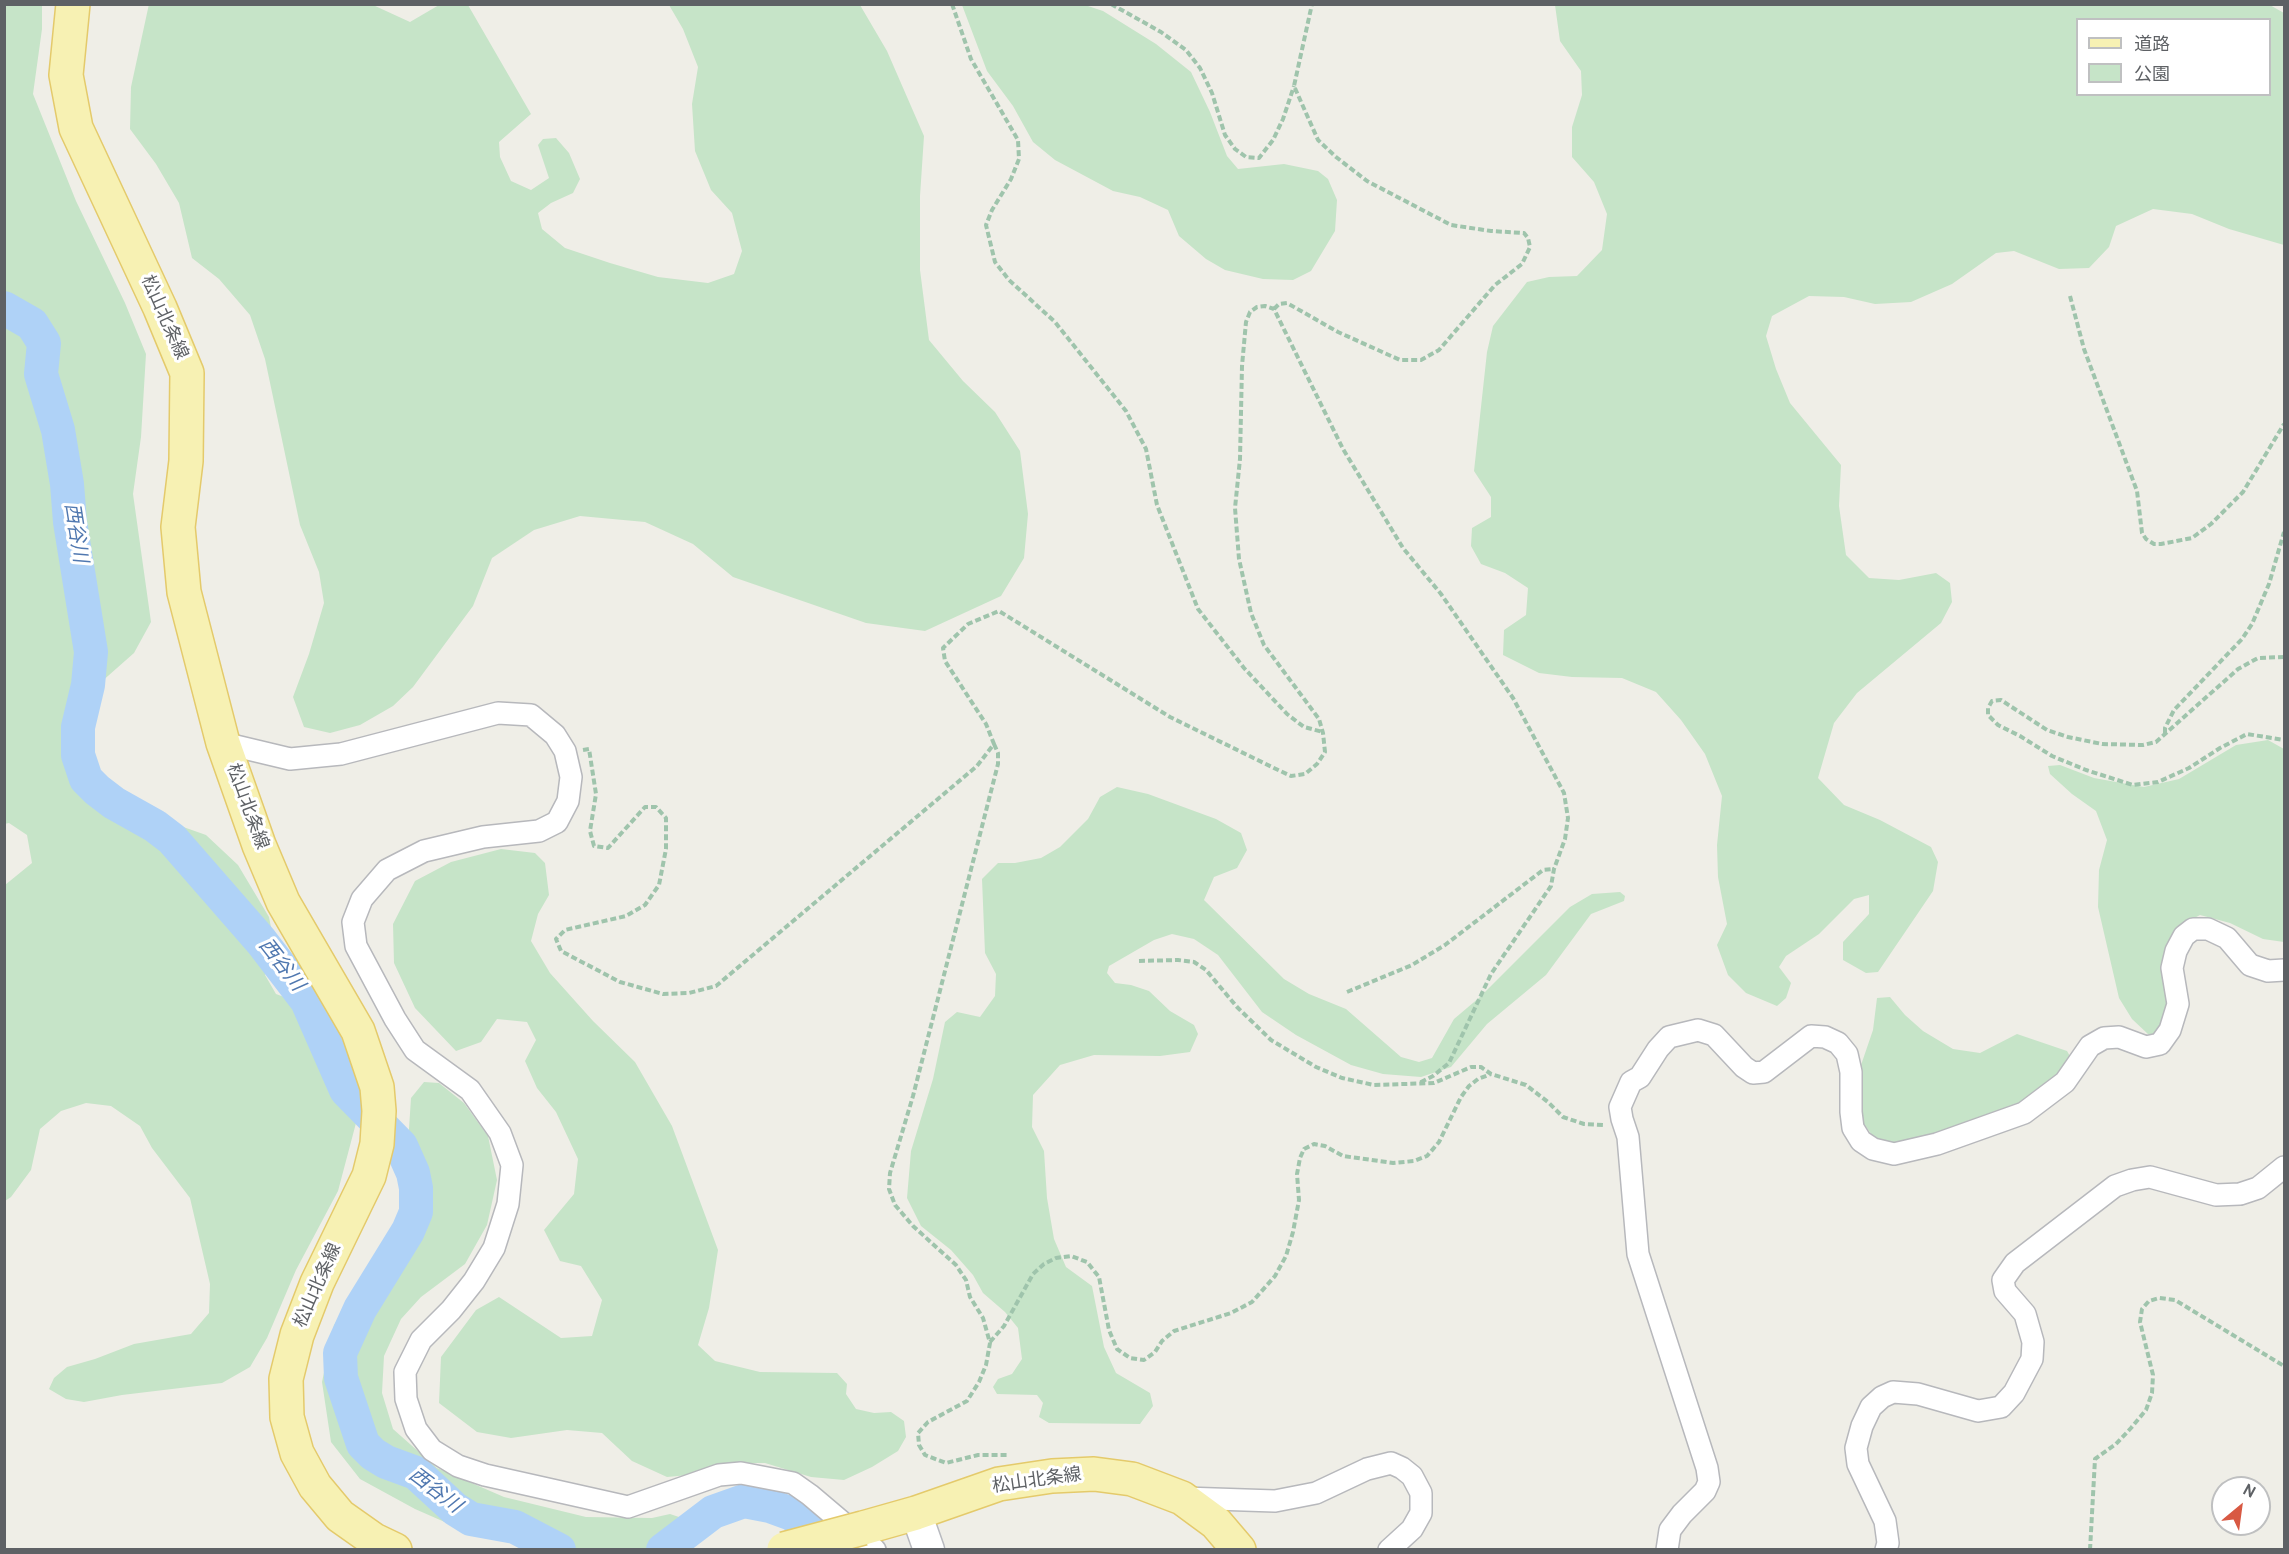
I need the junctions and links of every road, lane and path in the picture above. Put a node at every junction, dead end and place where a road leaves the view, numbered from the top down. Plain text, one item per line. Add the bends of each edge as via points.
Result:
1 (73, 4) edge
2 (952, 4) edge
3 (1111, 4) edge
4 (1312, 4) edge
5 (1294, 86) junction
6 (2070, 296) dead end
7 (1274, 309) junction
8 (2284, 424) edge
9 (2284, 532) edge
10 (2284, 657) edge
11 (1323, 733) junction
12 (2165, 734) junction
13 (2284, 740) edge
14 (223, 743) junction
15 (994, 744) junction
16 (565, 751) junction
17 (1554, 868) junction
18 (1139, 961) dead end
19 (2284, 970) edge
20 (1347, 992) dead end
21 (1491, 1074) junction
22 (1419, 1083) junction
23 (1622, 1119) junction
24 (2284, 1167) edge
25 (990, 1343) junction
26 (2284, 1366) edge
27 (1011, 1455) dead end
28 (1182, 1498) junction
29 (916, 1513) junction
30 (869, 1539) edge
31 (784, 1549) edge
32 (395, 1550) edge
33 (929, 1550) edge
34 (1239, 1550) edge
35 (1389, 1550) edge
36 (1667, 1550) edge
37 (1886, 1550) edge
38 (2090, 1550) edge

1 - 14 main road, 松山北条線 via 66,75 76,128 187,373 186,460 178,527 183,581
2 - 11 path via 971,59 1018,140 1019,159 986,225 994,262 1054,322 1126,411 1146,450 1157,505 1198,609 1244,668 1287,714 1304,727
3 - 5 path via 1186,50 1212,93 1225,135 1246,157 1259,158 1273,140
4 - 5 path
5 - 7 path via 1318,140 1367,181 1451,225 1524,233 1530,247 1522,264 1495,285 1439,350 1421,360 1400,360 1287,303
6 - 8 path via 2084,349 2137,491 2142,533 2154,544 2192,537 2211,525 2243,492
7 - 11 path via 1257,307 1246,322 1235,508 1239,560 1251,613 1264,645 1319,719
7 - 17 path via 1343,449 1403,548 1441,594 1513,698 1564,793 1568,818
9 - 12 path via 2252,624 2174,710
10 - 12 path via 2258,658 2238,669
11 - 15 path via 1325,752 1317,764 1305,774 1292,776 1170,717 999,611 968,624 943,648 945,661 986,724
12 - 13 path via 2156,742 2143,745 2102,744 2047,730 2001,700 1992,701 1988,708 1988,716 1998,725 2052,756 2133,784 2158,782 2247,734
14 - 16 street via 290,759 341,754 498,713 531,715 555,735
14 - 32 main road, 松山北条線 via 284,902 358,1030 377,1087 377,1144 369,1176 317,1282 297,1335 286,1379 287,1417 297,1453 315,1486 340,1516
15 - 16 path via 977,766 716,986 663,994 620,982 581,962 561,951 556,939 565,930 626,916 645,905 659,885 666,849 666,818 657,807 645,807 608,848 594,846 590,831 596,794 589,749
15 - 25 path via 998,764 890,1173 889,1189 895,1205 956,1265 966,1280
16 - 30 street via 572,777 568,801 557,822 539,831 483,837 424,851 387,870 362,899 353,922 356,946 415,1050 470,1090 500,1132 512,1165 508,1204 494,1248 451,1310 421,1340 405,1372 406,1400 416,1429 432,1450 458,1466 628,1507 719,1475 741,1473 793,1483
17 - 20 path via 1543,870 1445,945 1412,965
17 - 22 path via 1551,886 1491,974 1449,1063
18 - 22 path via 1194,962 1271,1040 1316,1067 1374,1085
19 - 23 street via 2268,971 2250,965 2227,938 2208,929 2193,929 2176,951 2172,968 2178,1004 2170,1030 2160,1044 2146,1047 2119,1037 2104,1038 2090,1046 2066,1082 2024,1113 1905,1152 1883,1152 1861,1141 1853,1128 1847,1054 1838,1043 1825,1037 1810,1036 1764,1072 1753,1073 1714,1035 1698,1030 1669,1037 1624,1094
21 - 22 path via 1481,1067 1471,1067 1434,1083
21 - 23 path via 1526,1085 1563,1117 1602,1126
21 - 25 path via 1478,1079 1461,1097 1439,1142 1427,1156 1393,1163 1343,1156 1314,1144 1304,1149 1297,1174 1299,1200 1293,1232 1275,1276 1252,1302 1174,1331 1144,1360 1130,1358 1117,1349 1109,1330 1099,1277 1087,1262 1071,1256 1056,1258 1034,1274
23 - 36 street via 1628,1137 1638,1254 1709,1482 1670,1530
24 - 37 street via 2258,1188 2240,1194 2216,1194 2150,1177 2115,1186 2015,1263 2003,1280 2005,1291 2025,1314 2033,1342 2032,1359 2014,1393 2001,1407 1978,1411 1893,1392 1871,1407 1862,1426 1856,1448 1858,1464 1885,1521
25 - 27 path via 986,1365 967,1401 928,1422 918,1433 919,1445 925,1455 946,1463 978,1455
26 - 38 path via 2175,1300 2149,1301 2142,1309 2140,1322 2153,1375 2152,1393 2146,1410 2131,1428 2095,1459
28 - 29 main road, 松山北条線 via 1132,1479 1094,1474 1052,1476 999,1484
28 - 34 main road, 松山北条線 via 1216,1523
28 - 35 street via 1275,1501 1316,1493 1366,1469 1391,1463 1412,1476 1421,1493 1421,1513 1412,1529
29 - 30 main road, 松山北条線
29 - 33 main road
30 - 31 main road, 松山北条線, bridge

